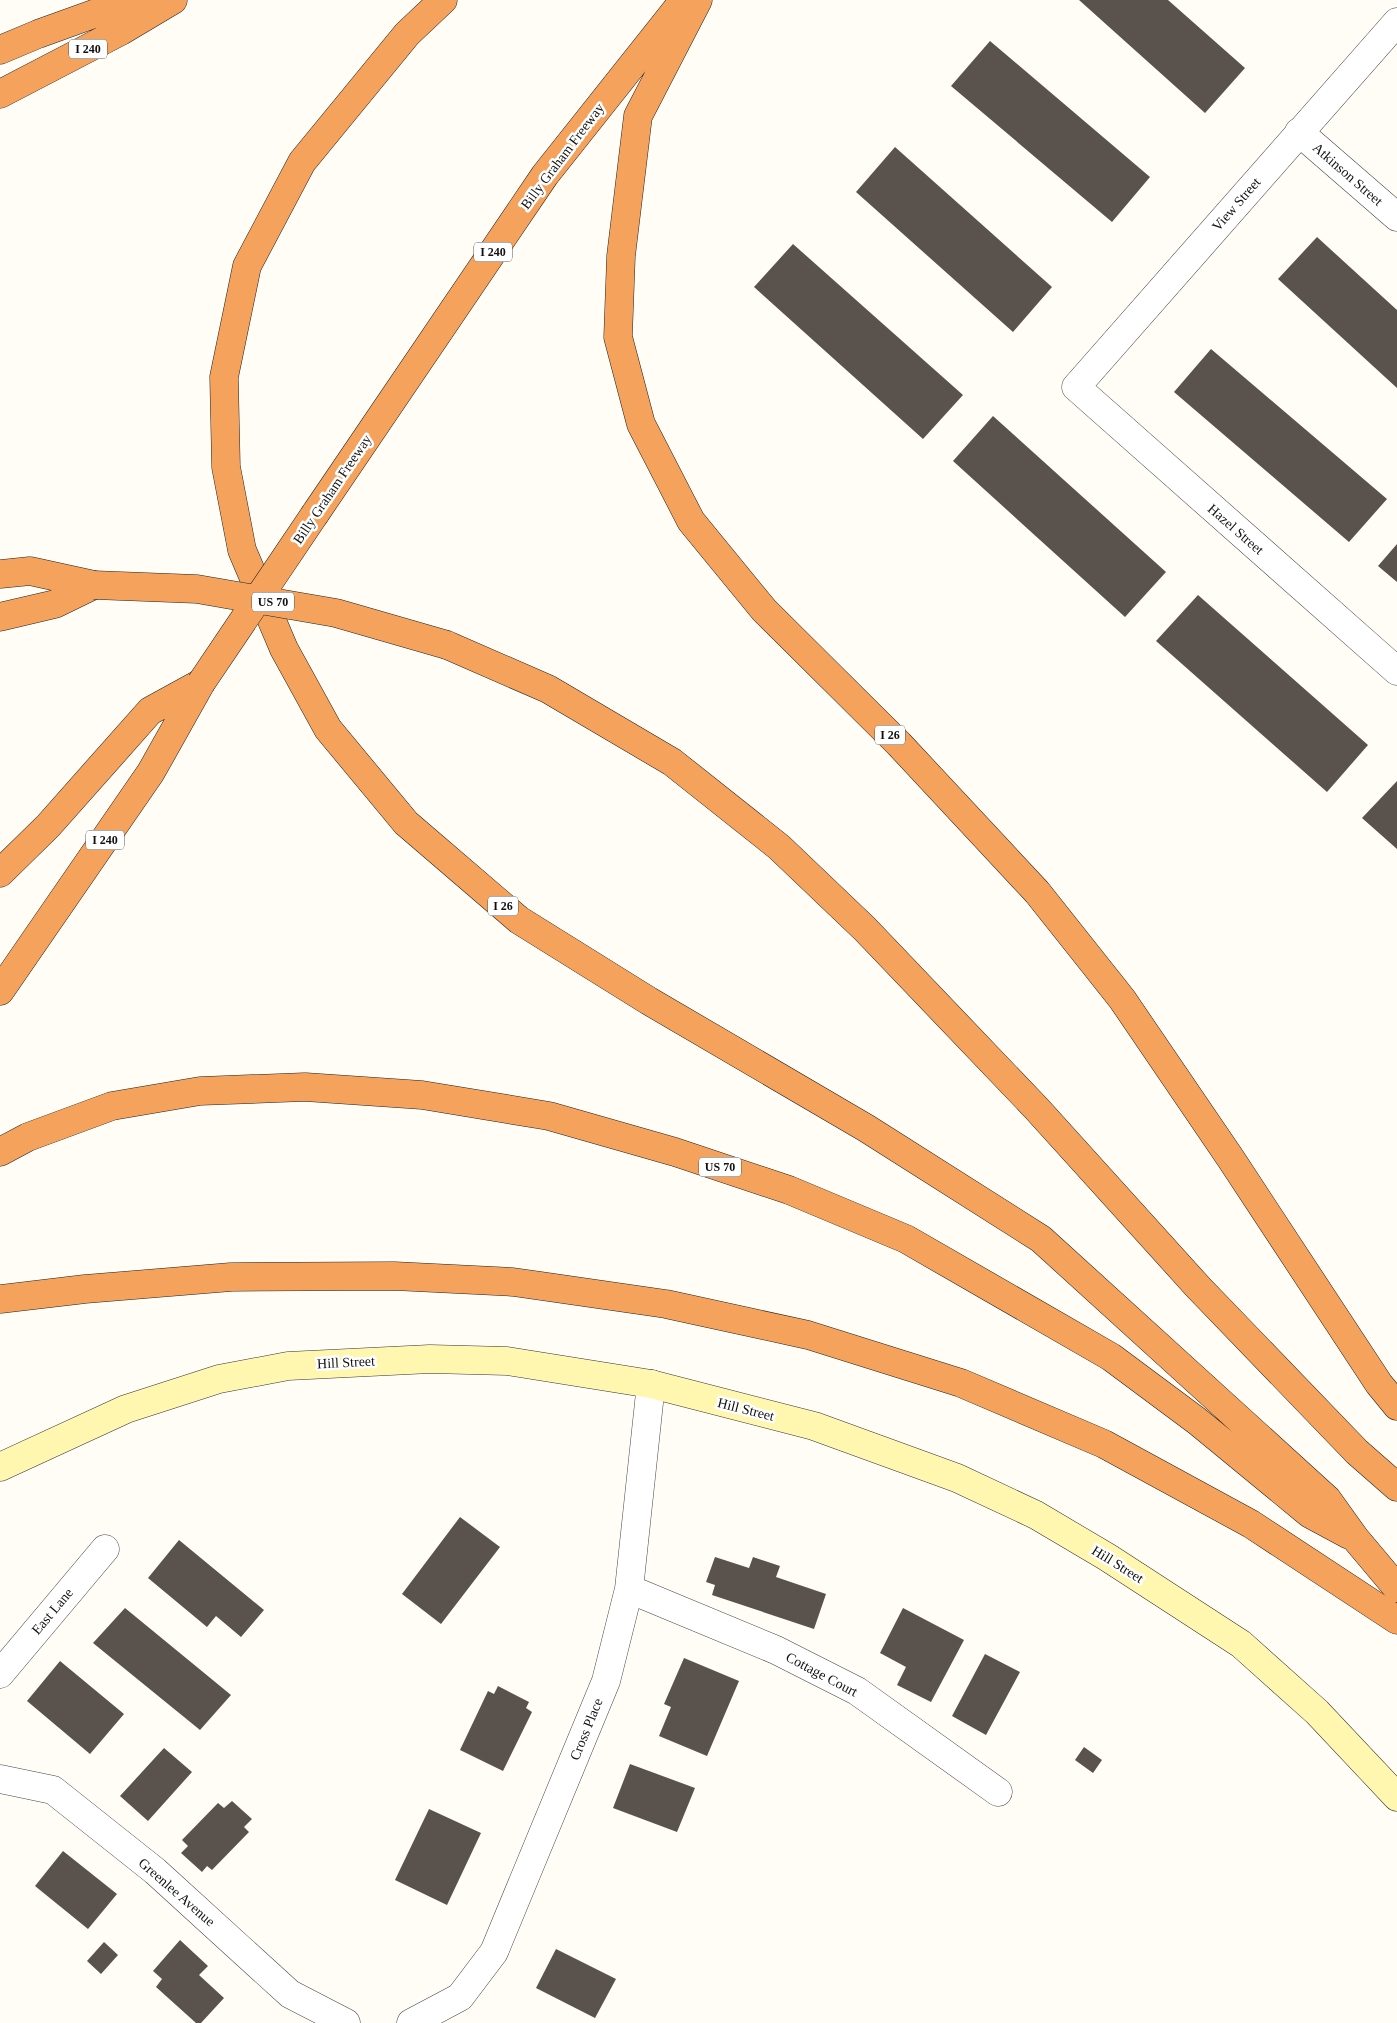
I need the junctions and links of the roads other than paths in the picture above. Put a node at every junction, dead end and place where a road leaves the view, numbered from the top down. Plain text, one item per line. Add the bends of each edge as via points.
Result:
1 (132, 0) edge
2 (173, 0) edge
3 (443, 0) edge
4 (684, 0) edge
5 (698, 0) edge
6 (1397, 22) edge
7 (0, 50) edge
8 (0, 94) edge
9 (1299, 132) junction
10 (1397, 217) edge
11 (1076, 387) joint
12 (0, 574) edge
13 (94, 585) junction
14 (0, 617) edge
15 (1397, 671) edge
16 (202, 683) junction
17 (0, 873) edge
18 (0, 991) edge
19 (0, 1152) edge
20 (0, 1299) edge
21 (651, 1384) junction
22 (1397, 1406) edge
23 (0, 1468) edge
24 (1397, 1487) edge
25 (1355, 1538) junction
26 (105, 1549) dead end
27 (1397, 1588) edge
28 (629, 1589) junction
29 (1397, 1620) edge
30 (0, 1674) edge
31 (0, 1779) edge
32 (998, 1792) dead end
33 (1397, 1797) edge
34 (346, 2023) edge
35 (412, 2023) edge

1 - 7 highway
2 - 8 highway, I 240
3 - 25 highway, I 26 via 407,34 302,162 247,266 224,377 226,467 242,550 284,649 328,729 406,823 519,920 866,1128 1041,1239 1328,1499
4 - 16 highway, Billy Graham Freeway / I 240, bridge via 545,175
5 - 22 highway, I 26 via 638,116 622,256 618,337 641,424 691,521 764,610 899,744 1037,892 1122,999
6 - 9 street, View Street
9 - 10 street, Atkinson Street
9 - 11 street, View Street
11 - 15 street, Hazel Street
12 - 13 highway, US 70 via 30,571
13 - 14 highway via 55,604
13 - 24 highway, US 70, bridge via 197,589 336,613 447,645 548,689 672,762 779,847 865,928 1037,1109 1198,1287 1357,1452
16 - 17 highway via 150,711 48,826
16 - 18 highway, Billy Graham Freeway / I 240 via 151,772
19 - 25 highway, US 70 via 28,1137 112,1106 200,1091 304,1087 422,1095 549,1116 675,1152 789,1190 906,1239 1111,1357 1197,1421 1310,1514
20 - 29 highway via 230,1277 404,1277 513,1282 656,1303 808,1336 961,1383 1104,1444 1251,1524
21 - 23 street, Hill Street via 507,1361 430,1359 288,1366 219,1379 126,1408
21 - 28 street, Cross Place
21 - 33 street, Hill Street via 814,1426 957,1478 1036,1515 1241,1644 1317,1712
25 - 27 highway, I 26
26 - 30 street, East Lane
28 - 32 street, Cottage Court via 776,1650 857,1691
28 - 35 street, Cross Place via 606,1681 494,1952 460,1998
31 - 34 street, Greenlee Avenue via 53,1790 155,1871 290,1994

